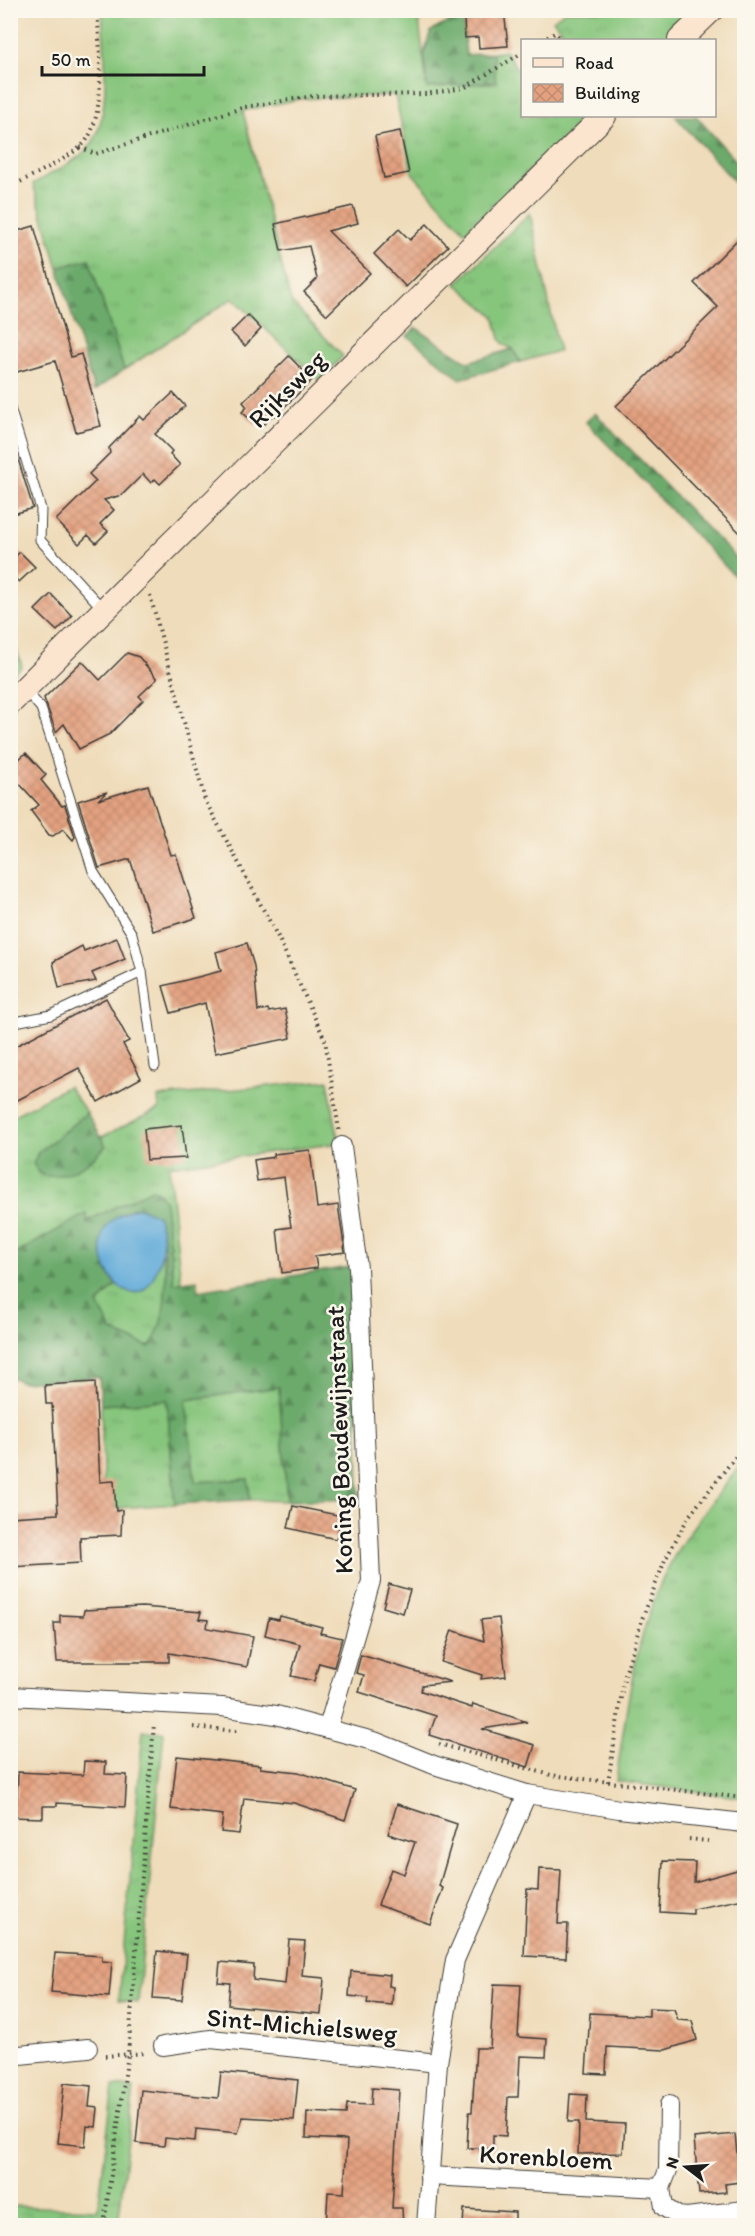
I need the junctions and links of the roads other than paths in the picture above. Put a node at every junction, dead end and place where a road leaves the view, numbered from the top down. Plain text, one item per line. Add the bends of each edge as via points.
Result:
1 (711, 10) edge
2 (681, 39) edge
3 (603, 117) edge
4 (10, 408) edge
5 (104, 611) junction
6 (17, 696) edge
7 (142, 972) junction
8 (10, 1023) edge
9 (154, 1066) dead end
10 (342, 1146) road end
11 (10, 1696) edge
12 (328, 1727) junction
13 (527, 1794) junction
14 (744, 1823) edge
15 (163, 2046) road end
16 (88, 2048) road end
17 (10, 2056) edge
18 (438, 2063) junction
19 (669, 2105) dead end
20 (429, 2176) junction
21 (662, 2188) junction
22 (744, 2210) edge
23 (426, 2226) edge

1 - 2 main road
3 - 5 main road, Rijksweg
4 - 5 lane via 41,509 40,540
5 - 6 main road, Rijksweg
6 - 7 lane via 40,708 93,871 132,934
7 - 8 lane via 51,1015
7 - 9 lane
10 - 12 street, Koning Boudewijnstraat via 358,1268 371,1581
11 - 12 street via 222,1707
12 - 13 street
13 - 14 street
13 - 18 street via 455,1960
15 - 18 street, Sint-Michielsweg via 211,2039
16 - 17 street
18 - 20 street
19 - 21 street via 668,2170
20 - 21 street, Korenbloem
20 - 23 street
21 - 22 street via 664,2207 678,2216

